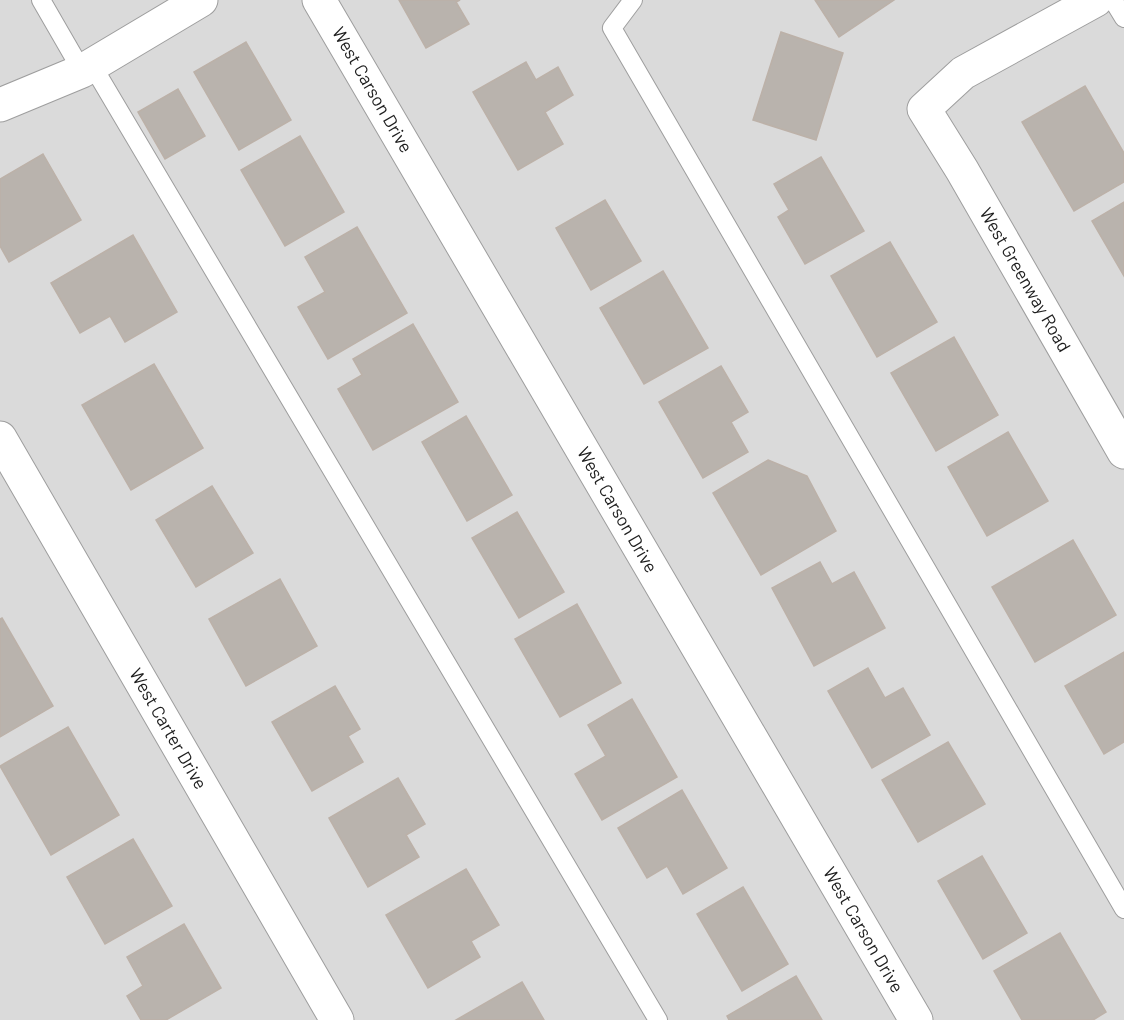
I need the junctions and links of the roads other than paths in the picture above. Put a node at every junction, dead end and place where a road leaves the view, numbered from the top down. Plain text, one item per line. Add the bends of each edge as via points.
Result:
1 (41, 0) edge
2 (201, 0) edge
3 (319, 0) edge
4 (633, 0) edge
5 (1096, 0) edge
6 (1113, 0) edge
7 (1124, 18) edge
8 (87, 68) junction
9 (0, 105) edge
10 (0, 438) edge
11 (1124, 452) edge
12 (1124, 909) edge
13 (337, 1020) edge
14 (658, 1020) edge
15 (916, 1020) edge

1 - 8 lane
2 - 8 street
3 - 15 street, West Carson Drive
4 - 12 lane via 612,28
5 - 11 street, West Greenway Road via 963,73 924,109
6 - 7 lane
8 - 9 street
8 - 14 lane
10 - 13 street, West Carter Drive

